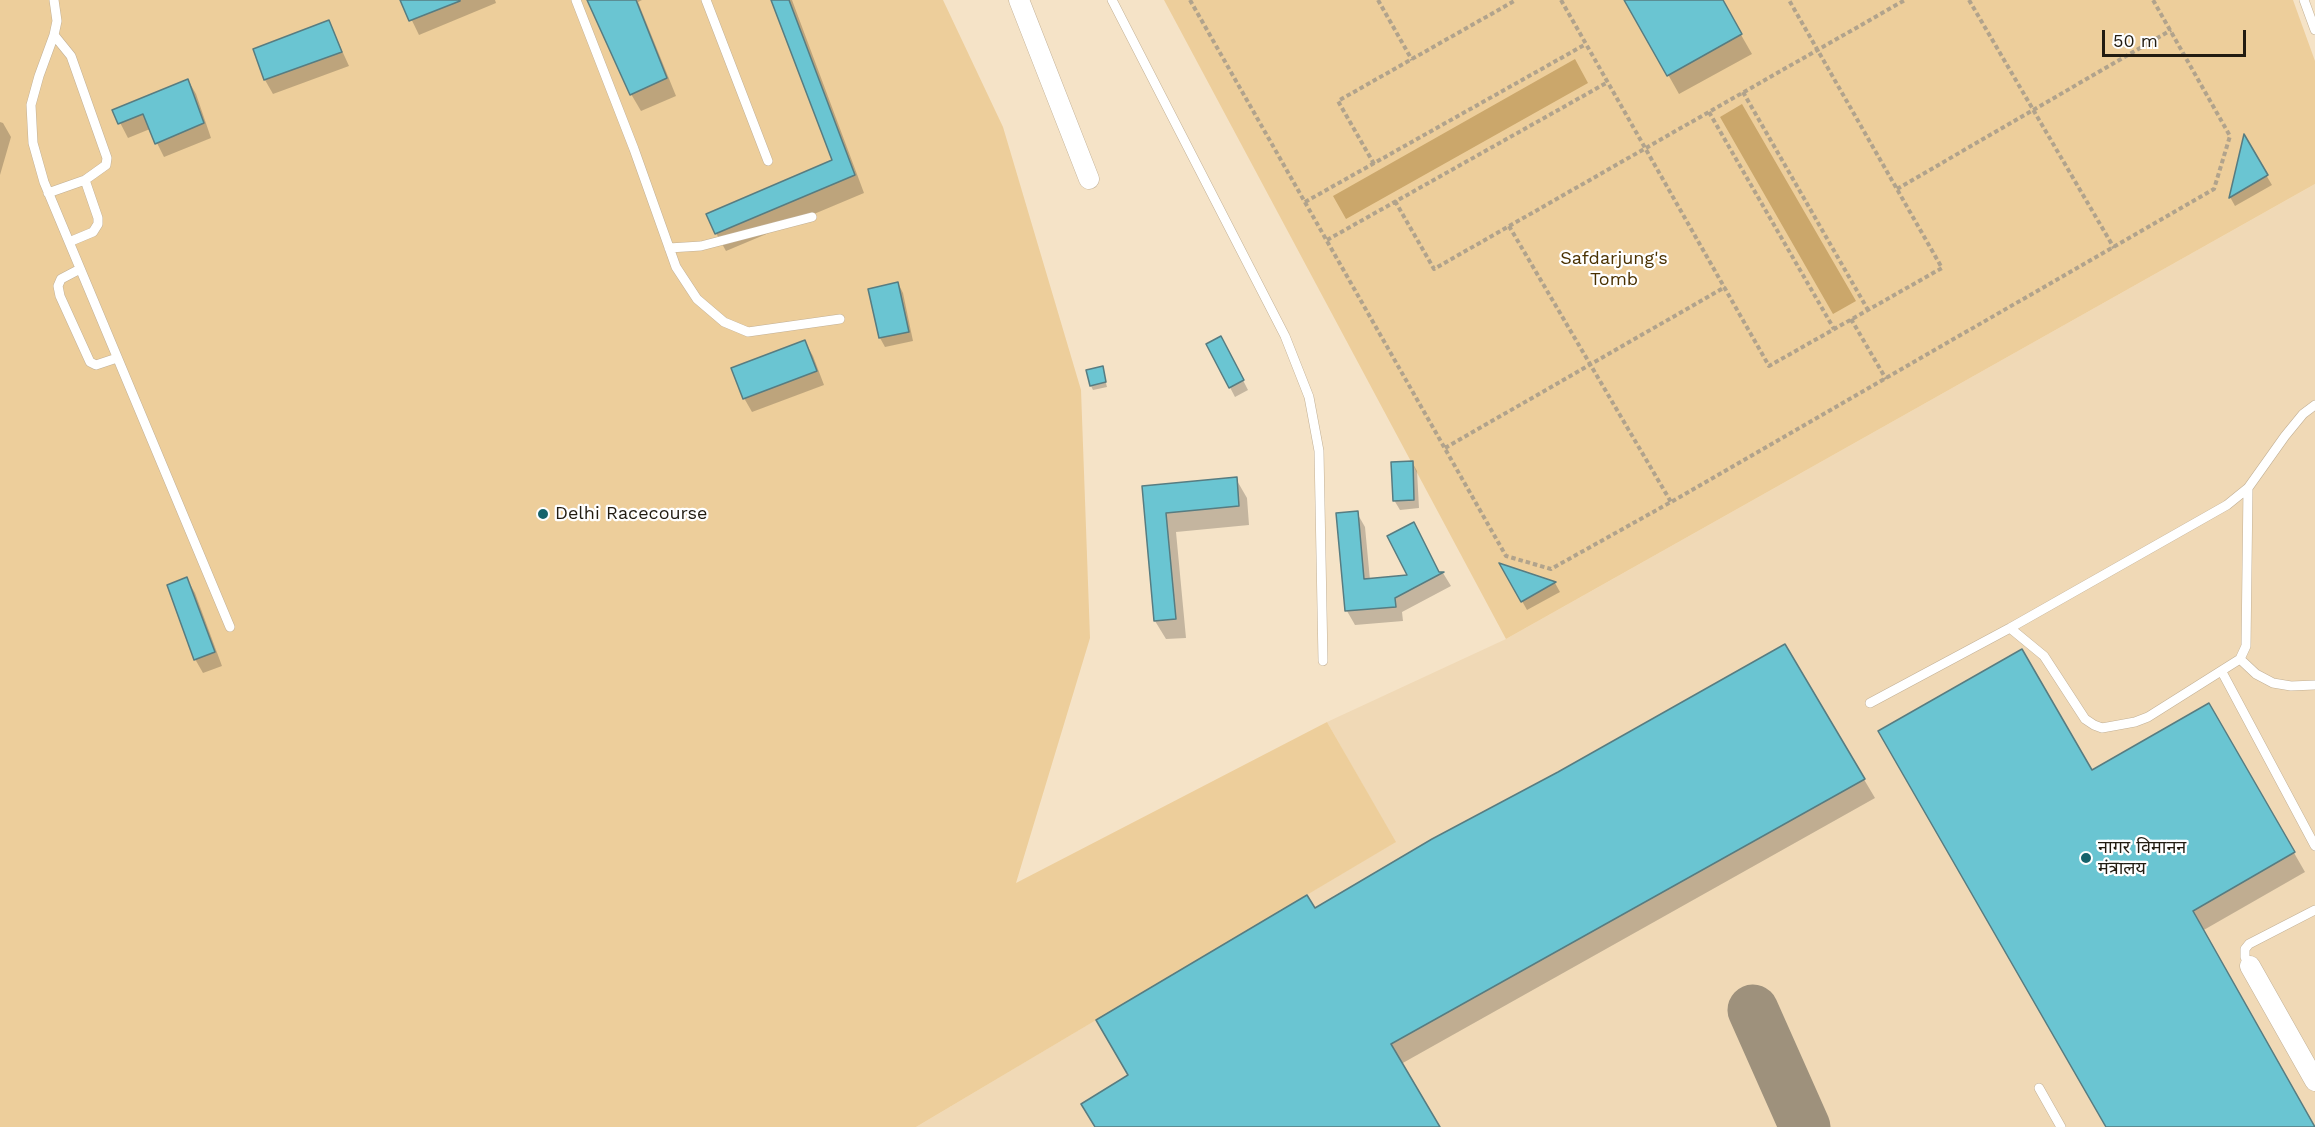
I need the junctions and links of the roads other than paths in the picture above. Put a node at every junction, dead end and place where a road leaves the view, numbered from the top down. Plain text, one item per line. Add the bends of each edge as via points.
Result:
1 (54, 0) edge
2 (576, 0) edge
3 (706, 0) edge
4 (1019, 0) edge
5 (1112, 0) edge
6 (2304, 0) edge
7 (2315, 30) edge
8 (54, 35) junction
9 (768, 161) dead end
10 (1089, 179) dead end
11 (85, 180) junction
12 (48, 193) junction
13 (812, 217) dead end
14 (69, 242) junction
15 (669, 249) junction
16 (80, 269) junction
17 (840, 318) dead end
18 (117, 358) junction
19 (2315, 405) edge
20 (2248, 488) junction
21 (230, 627) dead end
22 (2010, 628) junction
23 (2240, 659) junction
24 (1323, 661) dead end
25 (2222, 672) junction
26 (2315, 685) edge
27 (1869, 703) dead end
28 (2315, 846) edge
29 (2315, 910) edge
30 (2250, 966) joint
31 (2315, 1081) edge
32 (2039, 1088) dead end
33 (2061, 1127) edge

1 - 8 lane
2 - 15 lane
3 - 9 lane
4 - 10 street
5 - 24 lane via 1286,336 1309,397 1319,451
6 - 7 lane
8 - 11 lane via 71,56 107,158 106,165
8 - 12 lane via 31,105 33,143
11 - 12 lane
11 - 14 lane via 98,224 93,232
12 - 14 lane
13 - 15 lane via 701,246
14 - 16 lane
15 - 17 lane via 697,299 724,322 748,332
16 - 18 lane
16 - 18 lane via 61,279 60,296 90,362 96,365
18 - 21 lane
19 - 20 lane via 2285,435
20 - 22 lane via 2227,505
20 - 23 lane via 2248,637
22 - 25 lane via 2044,656 2085,719 2102,728 2148,717
22 - 27 lane
23 - 25 lane
23 - 26 lane via 2273,683
25 - 28 lane
29 - 30 lane via 2249,944 2245,957
30 - 31 street
32 - 33 lane

